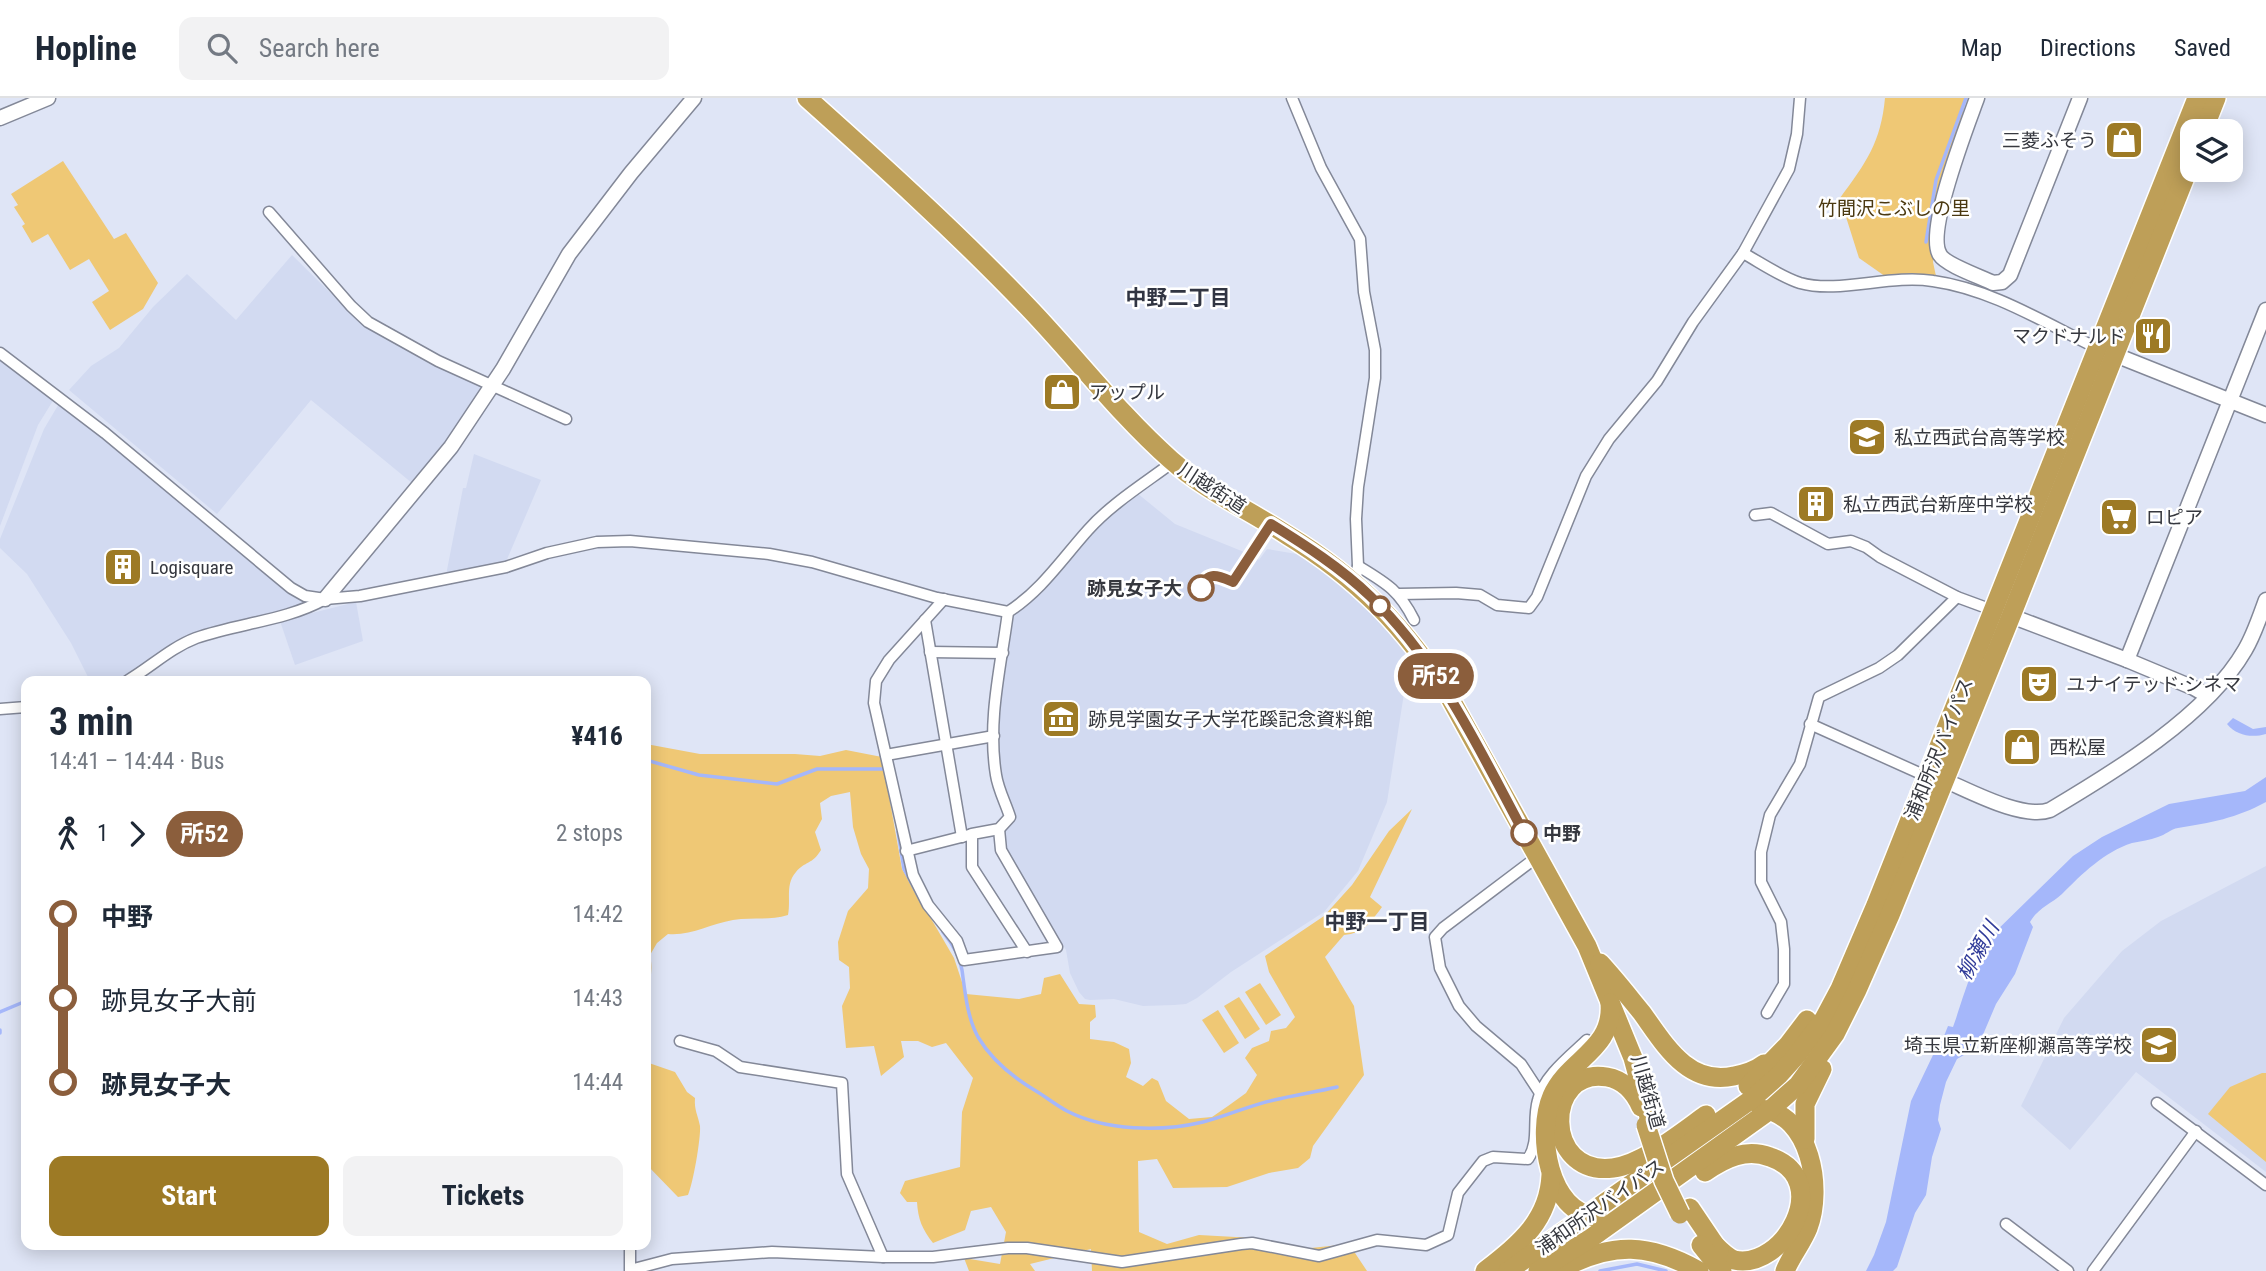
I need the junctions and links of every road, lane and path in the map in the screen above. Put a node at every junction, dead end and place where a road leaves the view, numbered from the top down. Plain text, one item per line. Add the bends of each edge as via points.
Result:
1 (48, 98) edge
2 (694, 98) edge
3 (807, 98) edge
4 (1292, 98) edge
5 (1800, 98) edge
6 (1977, 98) edge
7 (2080, 98) edge
8 (2197, 98) edge
9 (2216, 98) edge
10 (0, 118) edge
11 (2208, 119) edge
12 (2182, 182) edge
13 (269, 212) dead end
14 (1743, 253) junction
15 (2266, 310) edge
16 (2106, 351) junction
17 (0, 353) edge
18 (492, 385) junction
19 (2230, 400) junction
20 (2266, 415) edge
21 (566, 419) dead end
22 (1173, 462) junction
23 (1755, 515) dead end
24 (1356, 574) junction
25 (1400, 596) junction
26 (1957, 597) junction
27 (325, 599) junction
28 (944, 599) junction
29 (2266, 600) edge
30 (1008, 612) junction
31 (1387, 613) junction
32 (2003, 614) junction
33 (925, 620) junction
34 (1414, 620) dead end
35 (930, 652) junction
36 (1003, 653) junction
37 (2127, 660) junction
38 (134, 676) edge
39 (2208, 696) junction
40 (21, 707) edge
41 (0, 709) edge
42 (1810, 724) junction
43 (993, 736) junction
44 (945, 744) junction
45 (886, 755) junction
46 (1936, 778) junction
47 (999, 829) junction
48 (967, 835) junction
49 (906, 851) junction
50 (1537, 857) junction
51 (1889, 915) junction
52 (1859, 946) junction
53 (1591, 951) junction
54 (1027, 952) junction
55 (1610, 998) junction
56 (1767, 1013) dead end
57 (1587, 1040) dead end
58 (680, 1041) dead end
59 (1776, 1056) junction
60 (1540, 1093) junction
61 (2157, 1103) dead end
62 (1770, 1110) junction
63 (1651, 1124) junction
64 (2196, 1131) junction
65 (1805, 1144) junction
66 (1690, 1169) junction
67 (1551, 1171) junction
68 (1640, 1179) junction
69 (2266, 1185) edge
70 (1685, 1210) junction
71 (1587, 1216) junction
72 (2006, 1224) dead end
73 (630, 1250) edge
74 (883, 1257) junction
75 (1735, 1269) edge
76 (1485, 1271) edge
77 (1508, 1271) edge
78 (1538, 1271) edge
79 (1558, 1271) edge
80 (1699, 1271) edge
81 (1785, 1271) edge
82 (2068, 1271) edge
83 (2093, 1271) edge

1 - 10 street
2 - 18 street via 569,254
3 - 22 highway, 川越街道 via 1019,298 1112,404
4 - 24 street via 1321,168 1360,239 1376,364 1358,487
5 - 14 street via 1789,169
6 - 7 street via 1947,186 1937,247 1943,259 1993,283 2010,275
8 - 16 highway, 浦和所沢バイパス
9 - 11 highway
12 - 16 highway, 浦和所沢バイパス
13 - 18 street via 368,322
14 - 16 street via 1798,282 1816,286 1889,279 1937,281 2013,307
14 - 25 street via 1657,381 1591,467 1529,608 1497,605 1480,595
15 - 19 street
16 - 19 street
16 - 32 highway, 浦和所沢バイパス
17 - 27 street via 105,433 291,588
18 - 21 street
18 - 27 street via 451,447
19 - 20 street
19 - 37 street
22 - 24 highway, 川越街道 via 1224,498
22 - 30 street via 1089,528 1056,571
23 - 26 street via 1770,513 1828,544 1851,541 1866,547
24 - 25 street via 1390,585
24 - 31 highway, 川越街道
25 - 31 street
25 - 34 street
26 - 32 street
26 - 42 street via 1898,655 1819,697
27 - 28 street via 506,566 597,542 629,541 769,554
27 - 38 street via 306,609 193,639
28 - 30 street
28 - 33 street
29 - 39 street via 2247,648
30 - 36 street
31 - 50 highway, 川越街道 via 1450,698
32 - 37 street
32 - 46 highway, 浦和所沢バイパス
33 - 35 street
33 - 45 street via 876,681 874,703
35 - 36 street
35 - 44 street
36 - 43 street via 994,693
37 - 39 street
39 - 46 street via 2174,729 2041,813 2024,812
40 - 41 street
42 - 46 street
42 - 56 street via 1800,764 1770,814 1761,852 1761,882 1781,922 1784,950 1784,984
43 - 44 street
43 - 47 street via 996,777 1010,817
44 - 45 street
44 - 48 street
45 - 49 street
46 - 51 highway, 浦和所沢バイパス
46 - 52 highway, 浦和所沢バイパス
47 - 48 street
47 - 54 street via 1001,850 1057,947
48 - 49 street
48 - 54 street via 972,867
49 - 54 street via 928,905 957,941 964,960
50 - 53 highway, 川越街道
50 - 60 street via 1435,937 1440,968 1459,1006 1521,1064
51 - 62 highway, 浦和所沢バイパス via 1835,1034 1798,1085
51 - 65 highway via 1862,998 1811,1088 1804,1112
52 - 59 highway via 1801,1030
52 - 68 highway, 浦和所沢バイパス via 1824,1019 1797,1055 1752,1099
53 - 55 highway, 川越街道
53 - 59 highway via 1663,1044 1689,1069 1726,1077 1751,1072
53 - 63 highway, 川越街道 via 1630,1031
55 - 63 highway, 川越街道
55 - 67 highway via 1605,1035 1571,1069 1551,1098 1546,1136
57 - 60 street
58 - 74 street via 716,1051 740,1066 842,1083 847,1174
59 - 63 highway via 1749,1085 1688,1128 1614,1168 1584,1164 1572,1155 1563,1143 1559,1111 1577,1084 1603,1076 1618,1079 1634,1093
60 - 74 street via 1536,1148 1528,1160 1493,1157 1483,1161 1458,1193 1448,1235 1426,1245 1377,1240 1319,1256 1241,1244 1122,1262 1017,1248
61 - 64 street
62 - 65 highway via 1792,1122
62 - 66 highway, 浦和所沢バイパス
62 - 68 highway via 1737,1115
63 - 70 highway, 川越街道
64 - 69 street
64 - 83 street
65 - 81 highway via 1813,1182 1811,1217
66 - 71 highway via 1614,1214
66 - 78 highway, 浦和所沢バイパス
67 - 71 highway via 1564,1200
67 - 76 highway via 1549,1197 1538,1221
68 - 71 highway, 浦和所沢バイパス
70 - 75 highway, 川越街道
70 - 75 highway via 1700,1243
71 - 77 highway, 浦和所沢バイパス
72 - 82 street
73 - 74 street via 630,1270 672,1259 772,1252
75 - 79 highway via 1779,1248 1797,1221 1801,1205 1800,1186 1793,1172 1757,1152 1719,1163
79 - 80 highway via 1602,1252 1640,1249 1662,1253

